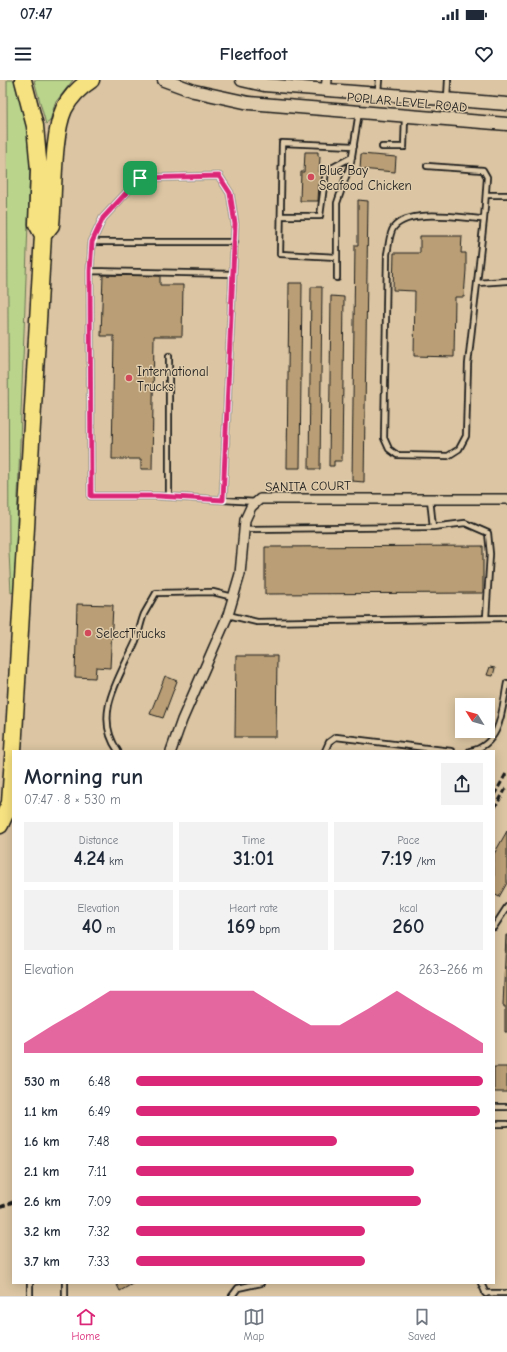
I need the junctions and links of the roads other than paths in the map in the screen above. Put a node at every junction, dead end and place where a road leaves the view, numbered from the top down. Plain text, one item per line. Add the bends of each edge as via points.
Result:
1 (23, 80) edge
2 (91, 80) edge
3 (164, 80) edge
4 (242, 80) edge
5 (379, 80) edge
6 (448, 80) edge
7 (326, 85) edge
8 (378, 94) junction
9 (447, 98) junction
10 (507, 104) edge
11 (359, 112) junction
12 (405, 116) junction
13 (507, 124) edge
14 (354, 146) junction
15 (382, 147) dead end
16 (352, 157) junction
17 (427, 166) dead end
18 (486, 195) junction
19 (507, 195) edge
20 (281, 216) junction
21 (484, 219) junction
22 (43, 235) junction
23 (92, 242) junction
24 (234, 242) junction
25 (337, 257) junction
26 (90, 271) junction
27 (233, 274) junction
28 (338, 278) dead end
29 (507, 281) edge
30 (477, 283) junction
31 (169, 356) dead end
32 (169, 496) junction
33 (430, 499) junction
34 (507, 499) edge
35 (223, 500) junction
36 (256, 502) junction
37 (433, 527) junction
38 (244, 529) junction
39 (233, 597) junction
40 (228, 615) junction
41 (486, 618) junction
42 (507, 618) edge
43 (507, 683) edge
44 (13, 750) edge
45 (117, 750) edge
46 (171, 750) edge
47 (325, 750) edge
48 (443, 750) edge
49 (473, 750) edge
50 (12, 772) edge
51 (0, 825) edge
52 (507, 907) edge
53 (495, 925) edge
54 (495, 1107) edge
55 (507, 1107) edge
56 (495, 1124) edge
57 (507, 1124) edge
58 (30, 1284) edge
59 (65, 1284) edge
60 (256, 1284) edge
61 (481, 1284) edge
62 (507, 1293) edge
63 (486, 1294) edge
64 (30, 1296) edge
65 (65, 1296) edge
66 (232, 1296) edge

1 - 22 highway via 35,126 39,170 37,224
2 - 22 highway via 75,93 61,118 57,137 51,225
3 - 11 main road, POPLAR LEVEL ROAD via 194,91 248,103
4 - 7 main road, POPLAR LEVEL ROAD via 264,85
5 - 8 lane
6 - 9 lane
7 - 8 main road, POPLAR LEVEL ROAD
8 - 9 main road, POPLAR LEVEL ROAD
9 - 10 main road, POPLAR LEVEL ROAD
11 - 12 main road, POPLAR LEVEL ROAD
11 - 14 lane
12 - 13 main road, POPLAR LEVEL ROAD
12 - 15 lane via 404,148
14 - 16 lane
14 - 20 lane via 282,142
16 - 20 lane via 326,171 320,216
16 - 25 lane via 337,203
17 - 18 lane via 483,170 487,177
18 - 19 lane
18 - 21 lane
20 - 25 lane via 280,254
21 - 30 lane
21 - 30 lane via 415,216 402,219 393,228 387,254 384,438 389,449 398,455 448,456 459,449 466,436 468,364
22 - 44 highway
23 - 24 lane
23 - 24 lane via 103,218 140,178 219,176 230,193 235,224
23 - 26 lane
24 - 27 lane
25 - 28 lane
26 - 27 lane
26 - 32 lane via 91,496
27 - 35 lane
29 - 30 lane
31 - 32 lane
32 - 35 lane
33 - 34 street, SANITA COURT
33 - 36 street, SANITA COURT via 260,498
33 - 37 lane
35 - 36 lane
36 - 38 street, SANITA COURT via 251,506
37 - 38 lane
37 - 41 lane via 465,523 488,533 490,554
38 - 39 street, SANITA COURT via 240,574
39 - 40 street, SANITA COURT
39 - 45 lane via 213,592 156,593 144,614 135,643 116,680 108,706 110,740
40 - 41 lane via 257,622
40 - 46 street, SANITA COURT
41 - 42 lane
43 - 49 lane via 497,732 480,748
47 - 48 lane via 329,742 336,737
50 - 51 highway via 10,803
52 - 53 lane
54 - 55 lane
56 - 57 lane
58 - 64 lane
59 - 65 lane
60 - 66 lane via 238,1288
61 - 63 lane
62 - 63 lane

